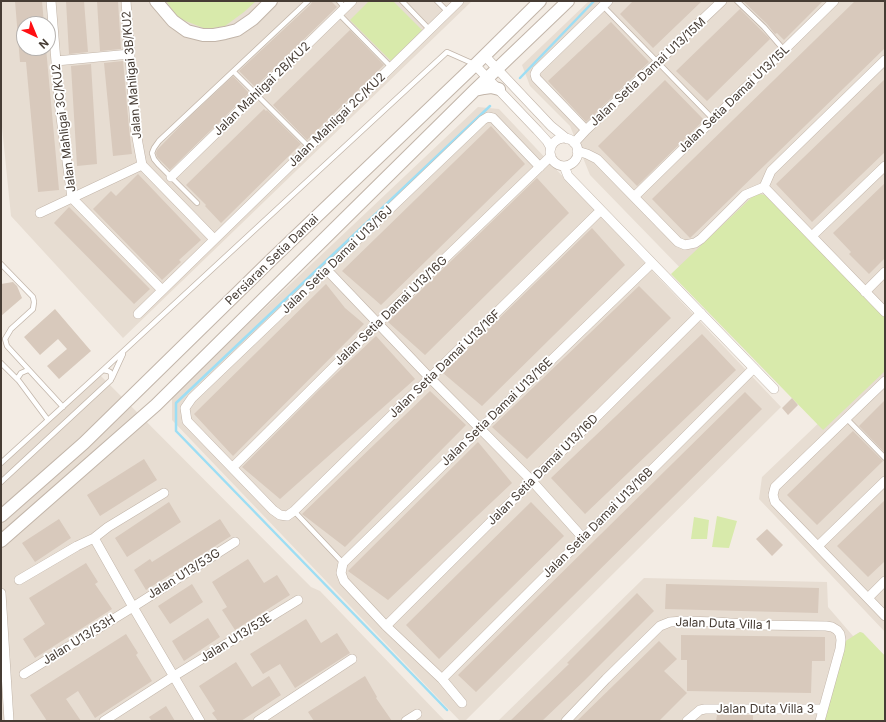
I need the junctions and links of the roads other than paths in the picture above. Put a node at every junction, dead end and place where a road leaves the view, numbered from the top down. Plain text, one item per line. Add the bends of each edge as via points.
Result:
1 (51, 1) edge
2 (126, 1) edge
3 (156, 1) edge
4 (271, 1) edge
5 (308, 1) edge
6 (352, 1) edge
7 (402, 1) edge
8 (437, 1) edge
9 (459, 1) edge
10 (540, 1) edge
11 (568, 1) edge
12 (722, 1) edge
13 (737, 1) edge
14 (834, 1) edge
15 (605, 3) edge
16 (341, 8) edge
17 (448, 12) junction
18 (429, 29) junction
19 (446, 46) dead end
20 (784, 50) junction
21 (447, 52) junction
22 (130, 54) junction
23 (485, 56) junction
24 (885, 60) edge
25 (56, 61) junction
26 (658, 62) junction
27 (475, 65) junction
28 (391, 67) junction
29 (498, 68) junction
30 (234, 72) junction
31 (488, 78) junction
32 (499, 89) junction
33 (475, 90) junction
34 (256, 94) junction
35 (713, 119) junction
36 (586, 130) junction
37 (573, 144) junction
38 (309, 147) junction
39 (551, 152) junction
40 (142, 165) junction
41 (564, 166) junction
42 (885, 166) edge
43 (540, 167) junction
44 (171, 177) junction
45 (764, 187) junction
46 (634, 197) junction
47 (72, 198) junction
48 (197, 203) dead end
49 (601, 210) junction
50 (40, 213) dead end
51 (812, 236) junction
52 (214, 239) junction
53 (652, 263) junction
54 (1, 264) edge
55 (327, 270) junction
56 (885, 272) edge
57 (162, 290) junction
58 (865, 292) junction
59 (885, 312) edge
60 (701, 313) junction
61 (138, 314) dead end
62 (378, 323) junction
63 (125, 351) junction
64 (1, 363) edge
65 (754, 368) junction
66 (28, 370) junction
67 (103, 370) junction
68 (430, 378) junction
69 (17, 379) junction
70 (111, 380) junction
71 (885, 381) edge
72 (774, 388) dead end
73 (63, 407) junction
74 (846, 418) junction
75 (48, 420) junction
76 (480, 428) junction
77 (885, 458) edge
78 (1, 463) edge
79 (233, 467) junction
80 (532, 481) junction
81 (885, 481) edge
82 (1, 482) edge
83 (164, 492) dead end
84 (291, 513) junction
85 (1, 516) edge
86 (94, 538) junction
87 (583, 538) junction
88 (1, 541) edge
89 (234, 542) dead end
90 (818, 546) junction
91 (344, 563) junction
92 (19, 580) dead end
93 (885, 581) edge
94 (1, 593) edge
95 (868, 598) junction
96 (298, 600) dead end
97 (133, 607) junction
98 (885, 616) edge
99 (386, 626) junction
100 (352, 659) dead end
101 (24, 674) dead end
102 (174, 676) junction
103 (442, 679) junction
104 (462, 703) dead end
105 (823, 709) junction
106 (417, 714) dead end
107 (9, 721) edge
108 (104, 721) edge
109 (200, 721) edge
110 (258, 721) edge
111 (406, 721) edge
112 (566, 721) edge
113 (687, 721) edge
114 (820, 721) edge

1 - 25 street, Jalan Mahligai 3C/KU2
2 - 22 street, Jalan Mahligai 3B/KU2
3 - 4 street via 178,24 188,31 203,35 225,34 237,30 253,19
5 - 30 lane
6 - 16 street, Jalan Mahligai 2B/KU2
7 - 18 lane
8 - 17 lane
9 - 17 street, Jalan Mahligai 2C/KU2
10 - 23 street, Persiaran Setia Damai
11 - 29 street
12 - 26 street, Jalan Setia Damai U13/15M
13 - 20 lane via 764,26
14 - 20 street, Jalan Setia Damai U13/15L
15 - 26 lane
15 - 36 street via 535,74
16 - 28 lane
16 - 34 street, Jalan Mahligai 2B/KU2
17 - 18 street, Jalan Mahligai 2C/KU2
18 - 28 street, Jalan Mahligai 2C/KU2
19 - 21 lane
20 - 35 street, Jalan Setia Damai U13/15L
21 - 27 lane
21 - 63 lane
22 - 25 street
22 - 40 street, Jalan Mahligai 3B/KU2 via 135,127
23 - 27 street, Persiaran Setia Damai
23 - 29 street
24 - 45 street via 771,171
25 - 47 street, Jalan Mahligai 3C/KU2
26 - 35 lane
26 - 36 street, Jalan Setia Damai U13/15M
27 - 31 street
27 - 85 street, Persiaran Setia Damai via 84,443
28 - 38 street, Jalan Mahligai 2C/KU2
29 - 31 street
29 - 37 street via 551,126
30 - 34 lane
30 - 44 lane via 154,148 154,159
31 - 32 street
31 - 33 street, Persiaran Setia Damai
32 - 33 street via 491,87
32 - 39 street via 541,135
33 - 88 street, Persiaran Setia Damai via 156,405
34 - 38 lane
34 - 44 street, Jalan Mahligai 2B/KU2
35 - 46 street, Jalan Setia Damai U13/15L
36 - 37 street, Jalan Setia Damai U13/15M
37 - 39 street via 559,139 552,144
37 - 41 street via 577,155 569,165
37 - 46 street via 597,159
38 - 52 street, Jalan Mahligai 2C/KU2
39 - 41 street via 556,163
39 - 43 street, Jalan Setia Damai U13/16G
40 - 47 street
40 - 52 street
41 - 49 street via 568,176
42 - 51 street
43 - 55 street, Jalan Setia Damai U13/16J via 493,118 488,117
43 - 62 street, Jalan Setia Damai U13/16G
44 - 48 lane
45 - 46 street via 745,195 701,239 684,245
45 - 51 street
47 - 50 street
47 - 57 street, Jalan Mahligai 3C/KU2
49 - 53 street
49 - 68 street, Jalan Setia Damai U13/16F
51 - 58 street
52 - 57 street, Jalan Mahligai 2C/KU2
53 - 60 street
53 - 76 street, Jalan Setia Damai U13/16E
54 - 66 lane via 33,297 33,310 11,329 5,339 7,346
55 - 62 street
55 - 79 street, Jalan Setia Damai U13/16J via 192,398 185,408 187,421
56 - 58 street
57 - 61 street, Jalan Mahligai 2C/KU2
58 - 59 street
60 - 65 street
60 - 80 street, Jalan Setia Damai U13/16D
62 - 68 street
62 - 79 street, Jalan Setia Damai U13/16G
63 - 67 lane
63 - 70 lane
64 - 69 lane
65 - 72 street
65 - 87 street, Jalan Setia Damai U13/16B
66 - 69 lane via 21,373
66 - 73 lane
67 - 70 lane via 110,372
67 - 73 lane
68 - 76 street
68 - 84 street, Jalan Setia Damai U13/16F
69 - 75 lane
70 - 82 lane
71 - 74 street
73 - 75 lane
74 - 77 lane
74 - 90 street via 775,487 773,495 775,502
75 - 78 lane
76 - 80 street
76 - 91 street, Jalan Setia Damai U13/16E
79 - 84 street via 273,510 280,515
80 - 87 street
80 - 99 street, Jalan Setia Damai U13/16D
81 - 90 street
83 - 86 street
84 - 91 lane
86 - 92 street
86 - 97 street
87 - 103 street, Jalan Setia Damai U13/16B
89 - 97 street, Jalan U13/53G
90 - 95 street
91 - 99 street via 341,573 344,581
93 - 95 street
94 - 107 street
95 - 98 street
96 - 102 street, Jalan U13/53E
97 - 101 street, Jalan U13/53H
97 - 102 street
99 - 103 street
100 - 110 street
102 - 108 street, Jalan U13/53E
102 - 109 street
103 - 104 street
105 - 112 street, Jalan Duta Villa 1 via 840,649 841,640 837,630 826,626 758,626 683,621 660,626
105 - 113 street, Jalan Duta Villa 3 via 706,708
105 - 114 street
106 - 111 street

